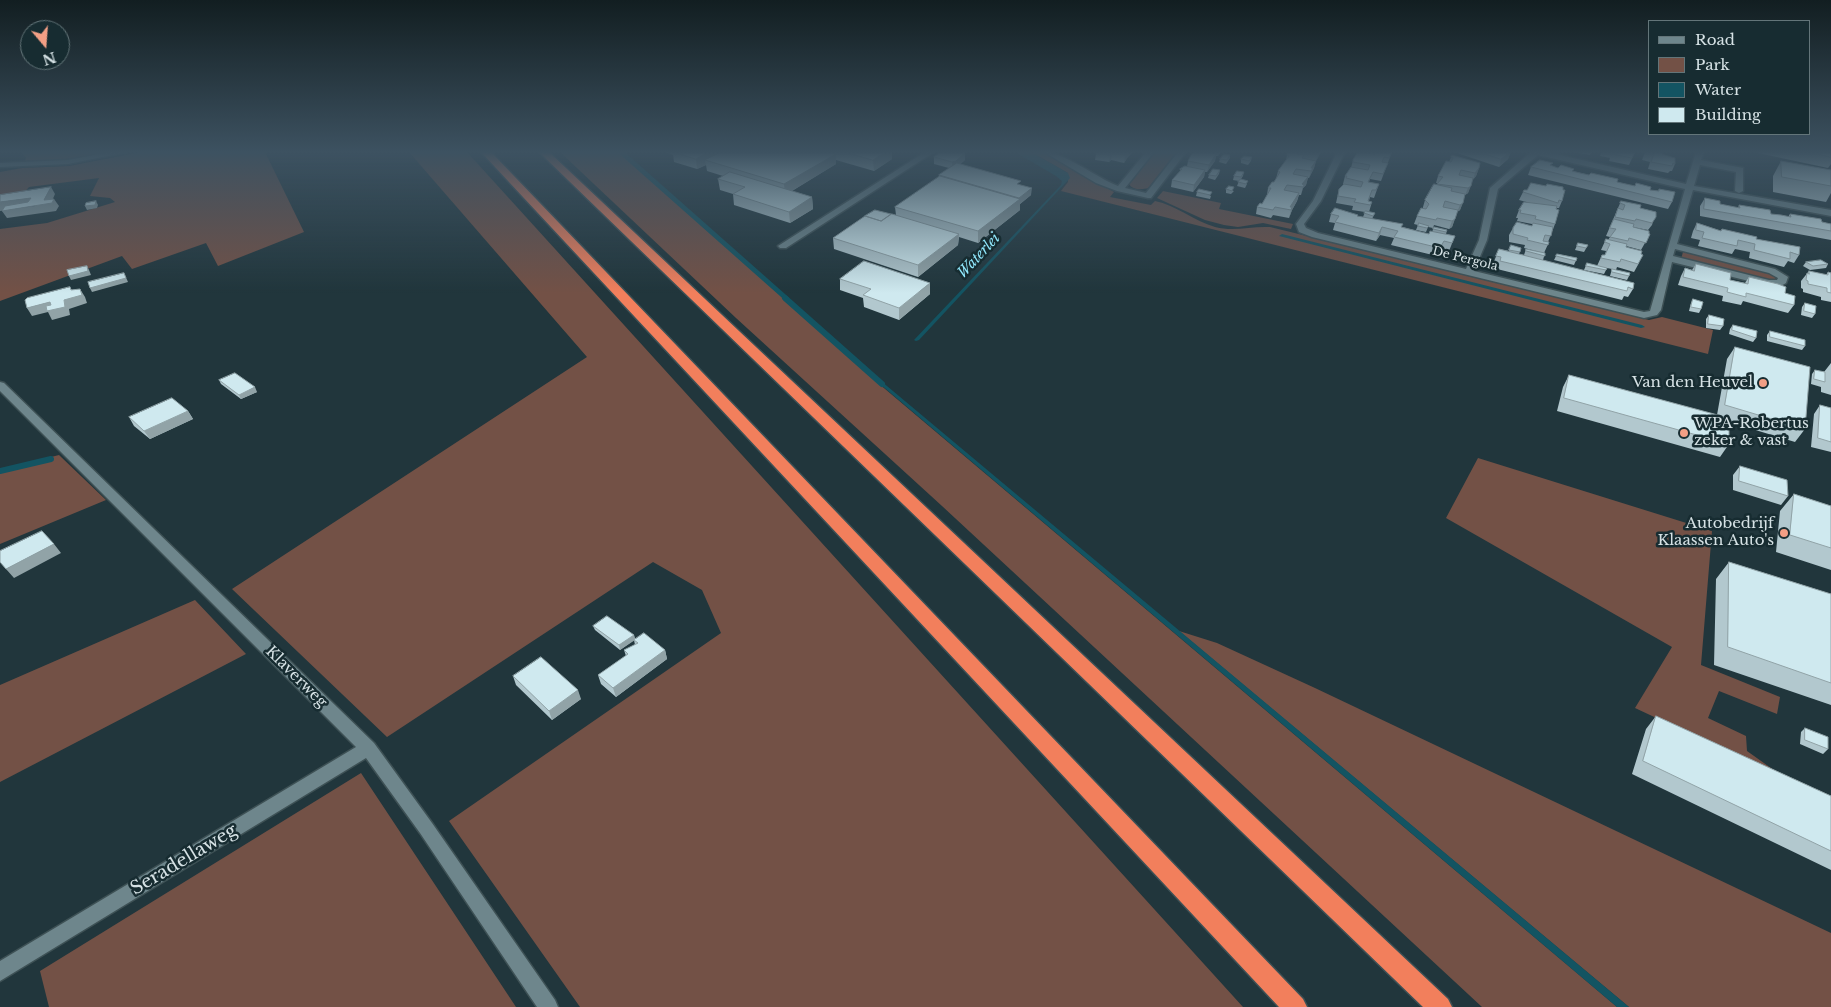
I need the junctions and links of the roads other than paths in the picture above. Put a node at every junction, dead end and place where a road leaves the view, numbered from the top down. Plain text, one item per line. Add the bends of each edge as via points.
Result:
1 (530, 199) edge
2 (593, 199) edge
3 (857, 199) edge
4 (1318, 199) edge
5 (1492, 199) edge
6 (1686, 199) edge
7 (1751, 199) edge
8 (1831, 213) edge
9 (783, 246) dead end
10 (1672, 246) junction
11 (1668, 258) junction
12 (1469, 272) junction
13 (0, 385) edge
14 (368, 748) junction
15 (0, 972) edge
16 (548, 1007) edge
17 (1295, 1007) edge
18 (1440, 1007) edge

1 - 17 highway
2 - 18 highway
3 - 9 street
4 - 12 street, De Pergola via 1300,224 1302,230
5 - 12 street via 1483,240
6 - 10 street, De Pergola
7 - 8 street
10 - 11 street, De Pergola
10 - 11 street via 1772,271 1783,277 1781,283 1769,283
11 - 12 street, De Pergola via 1656,310 1644,315
13 - 14 street, Klaverweg
14 - 15 street, Seradellaweg
14 - 16 street, Klaverweg

